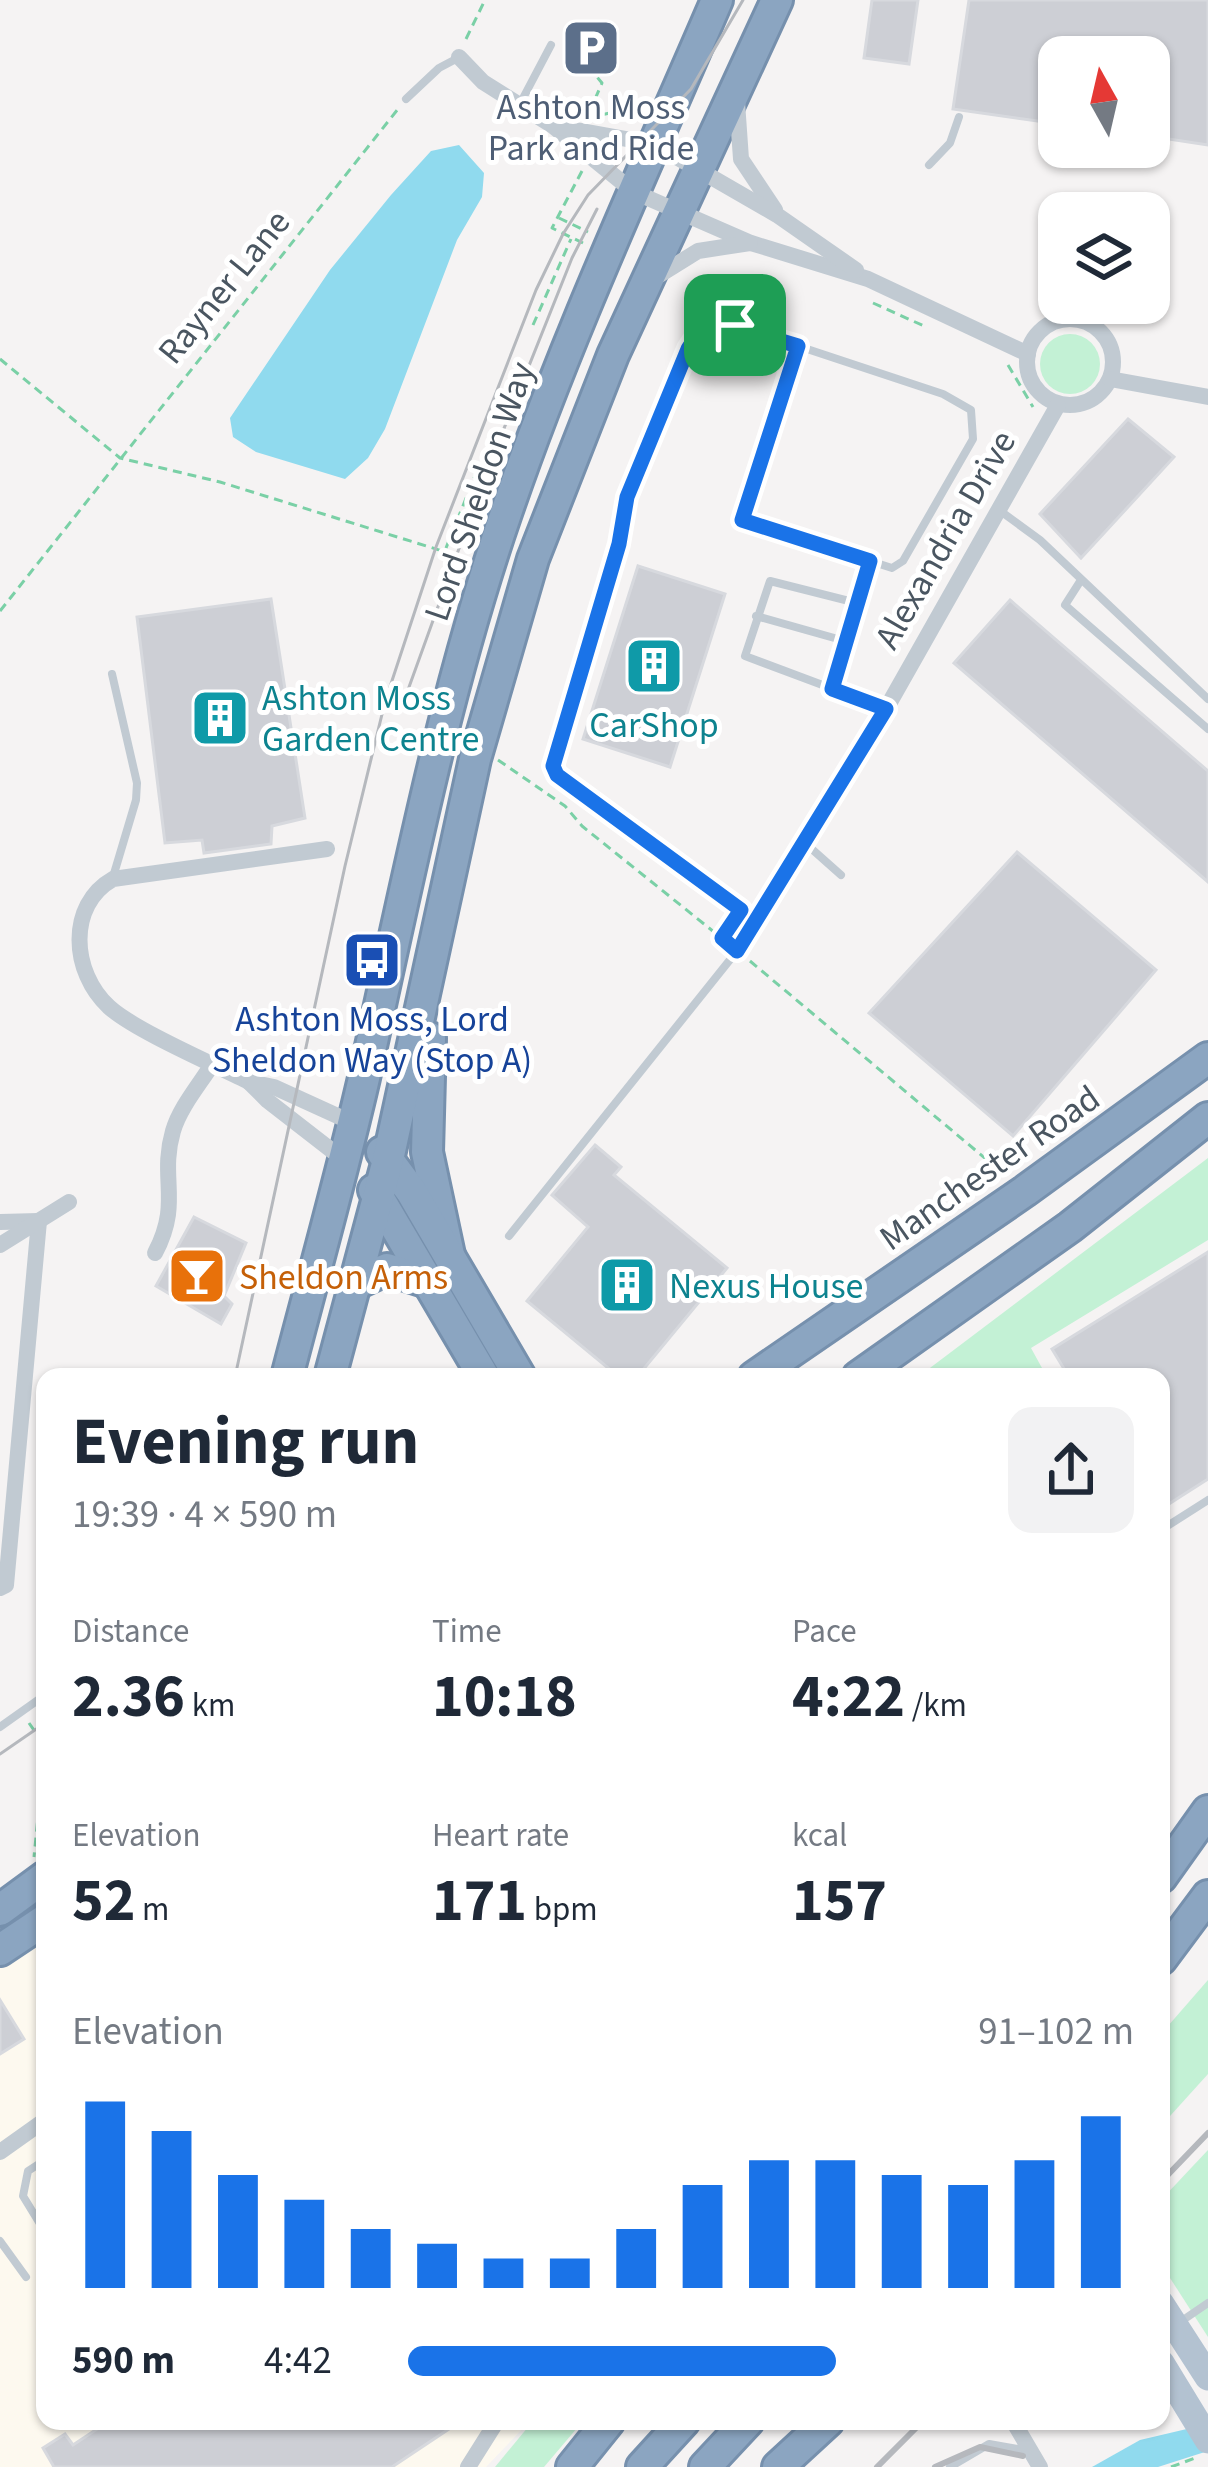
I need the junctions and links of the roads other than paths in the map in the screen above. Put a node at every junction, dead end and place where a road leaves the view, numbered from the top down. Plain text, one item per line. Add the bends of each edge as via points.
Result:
1 (717, 0) edge
2 (777, 0) edge
3 (551, 45) dead end
4 (459, 57) joint
5 (736, 83) junction
6 (406, 99) road end
7 (518, 106) junction
8 (959, 116) dead end
9 (553, 126) junction
10 (654, 144) junction
11 (929, 165) dead end
12 (700, 172) junction
13 (634, 192) junction
14 (681, 212) junction
15 (777, 214) junction
16 (751, 243) junction
17 (868, 279) junction
18 (649, 283) junction
19 (798, 346) junction
20 (1028, 354) junction
21 (1110, 379) junction
22 (1208, 397) edge
23 (1058, 405) junction
24 (998, 509) junction
25 (870, 561) junction
26 (1081, 580) junction
27 (857, 604) junction
28 (756, 616) junction
29 (845, 641) junction
30 (112, 674) dead end
31 (832, 689) junction
32 (1208, 699) edge
33 (886, 709) junction
34 (1208, 729) edge
35 (803, 842) junction
36 (327, 849) dead end
37 (841, 875) dead end
38 (113, 879) junction
39 (748, 916) junction
40 (436, 942) junction
41 (737, 951) joint
42 (1208, 1039) edge
43 (1208, 1058) edge
44 (213, 1064) junction
45 (249, 1082) junction
46 (1165, 1088) junction
47 (1208, 1118) edge
48 (372, 1142) junction
49 (344, 1160) junction
50 (379, 1195) junction
51 (69, 1202) dead end
52 (39, 1220) junction
53 (0, 1222) edge
54 (509, 1236) dead end
55 (0, 1245) edge
56 (155, 1253) dead end
57 (449, 1255) junction
58 (428, 1282) junction
59 (355, 1283) junction
60 (289, 1368) edge
61 (332, 1368) edge
62 (479, 1368) edge
63 (515, 1368) edge
64 (767, 1368) edge
65 (871, 1368) edge
66 (21, 1416) junction
67 (0, 1429) edge
68 (1208, 1500) edge
69 (1170, 1524) edge
70 (0, 1588) edge
71 (36, 1701) edge
72 (0, 1726) edge
73 (1208, 1811) edge
74 (1170, 1864) edge
75 (36, 1878) edge
76 (1208, 1896) edge
77 (0, 1910) edge
78 (1208, 1922) edge
79 (36, 1926) edge
80 (0, 1949) edge
81 (1170, 1949) edge
82 (1170, 1954) edge
83 (36, 2126) edge
84 (0, 2152) edge
85 (36, 2165) edge
86 (36, 2217) edge
87 (0, 2241) edge
88 (26, 2277) dead end
89 (1208, 2303) edge
90 (1170, 2320) edge
91 (1170, 2327) edge
92 (1208, 2377) edge
93 (1170, 2380) edge
94 (491, 2430) edge
95 (602, 2430) edge
96 (676, 2430) edge
97 (740, 2430) edge
98 (818, 2430) edge
99 (1018, 2430) edge
100 (1208, 2440) edge
101 (1035, 2459) edge
102 (468, 2467) edge
103 (572, 2467) edge
104 (642, 2467) edge
105 (705, 2467) edge
106 (778, 2467) edge
107 (950, 2467) edge

1 - 10 highway, Lord Sheldon Way
2 - 5 highway, Lord Sheldon Way
3 - 7 lane
4 - 6 lane
4 - 7 street
5 - 12 highway, Lord Sheldon Way
5 - 15 street via 741,159
7 - 9 street
8 - 11 lane via 950,143
9 - 10 street
9 - 13 street
10 - 12 street
10 - 13 highway, Lord Sheldon Way
12 - 14 highway, Lord Sheldon Way
12 - 15 street
13 - 14 street
13 - 48 highway, Lord Sheldon Way via 600,244 466,645 392,940
14 - 16 street
14 - 18 highway, Lord Sheldon Way
15 - 17 street
16 - 17 street
16 - 18 street via 698,251
17 - 20 street
18 - 40 highway, Lord Sheldon Way via 533,559 475,759
19 - 25 lane via 742,520
19 - 25 lane via 971,410 973,439 903,561 892,568
19 - 39 lane via 718,322 698,332 627,497 553,766
20 - 21 street via 1042,330 1077,320 1111,348
20 - 23 street via 1034,385
21 - 22 street
21 - 23 street via 1087,402
23 - 24 street, Alexandria Drive
24 - 26 lane
24 - 33 street, Alexandria Drive
25 - 27 lane
26 - 32 lane
26 - 34 lane via 1065,605
27 - 28 lane via 770,580
27 - 29 lane
28 - 29 lane
28 - 31 lane via 746,656
29 - 31 lane
30 - 38 lane via 137,783
31 - 33 lane
33 - 35 street, Alexandria Drive
35 - 37 lane
35 - 39 street, Alexandria Drive
36 - 38 street
38 - 44 street via 94,890 78,926 96,990 110,1008
39 - 41 street, Alexandria Drive
40 - 48 highway, Lord Sheldon Way
40 - 57 highway via 427,1152
41 - 54 lane
42 - 46 highway
43 - 46 highway, Manchester Road
44 - 45 street
44 - 56 street via 174,1126 171,1223
45 - 48 street via 274,1087
45 - 49 street
46 - 64 highway, Manchester Road
47 - 65 highway
48 - 49 highway, Lord Sheldon Way
48 - 50 highway, Lord Sheldon Way
48 - 57 highway
49 - 50 highway
49 - 60 highway, Lord Sheldon Way
50 - 58 highway
50 - 59 highway, Lord Sheldon Way
51 - 52 street
52 - 53 street
52 - 55 street
52 - 66 street
57 - 63 highway
58 - 59 highway via 387,1269
58 - 62 highway
59 - 61 highway, Lord Sheldon Way
66 - 67 street
66 - 70 street
68 - 69 lane
71 - 72 lane
73 - 74 highway
75 - 77 highway
76 - 81 highway
78 - 82 highway
79 - 80 highway
83 - 84 street
85 - 86 lane via 23,2196
87 - 88 lane
89 - 90 lane
91 - 92 main road
93 - 100 main road
94 - 102 street
95 - 103 highway
96 - 104 highway
97 - 105 highway
98 - 106 highway
99 - 101 street
101 - 107 lane via 989,2444

